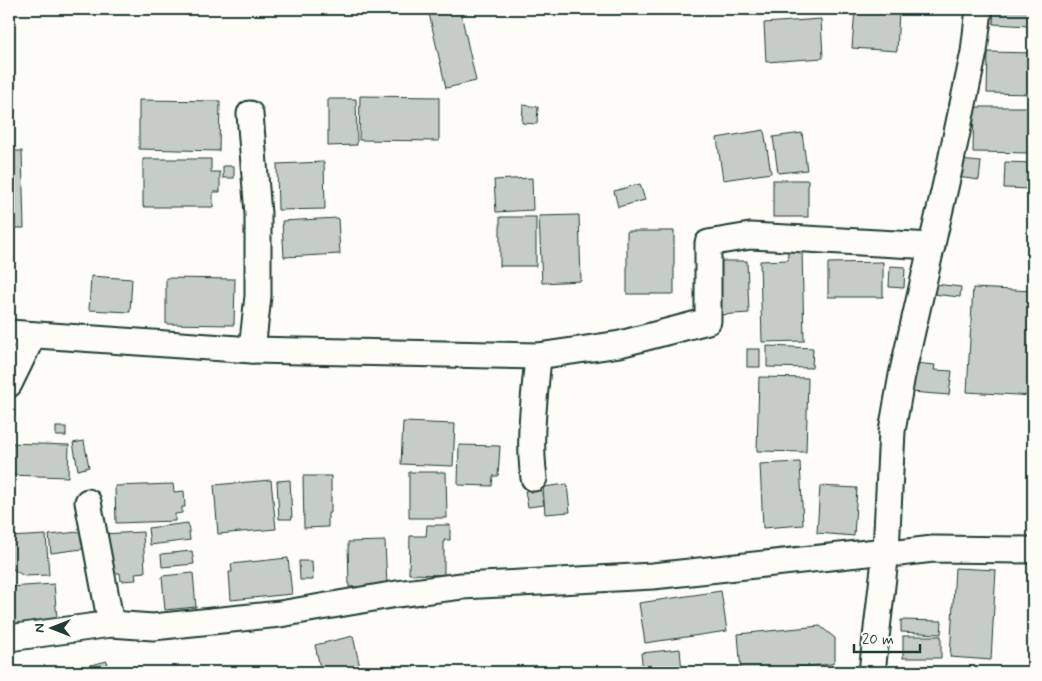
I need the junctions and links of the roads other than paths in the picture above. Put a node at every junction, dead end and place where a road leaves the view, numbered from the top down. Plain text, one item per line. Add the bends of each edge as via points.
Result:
1 (978, 9) edge
2 (250, 114) dead end
3 (932, 246) junction
4 (9, 333) edge
5 (33, 335) junction
6 (252, 350) junction
7 (538, 356) junction
8 (9, 384) edge
9 (534, 478) dead end
10 (88, 502) dead end
11 (1033, 550) edge
12 (886, 551) junction
13 (111, 624) junction
14 (9, 638) edge
15 (872, 672) edge

1 - 3 street via 974,52
2 - 6 street via 258,214 258,296
3 - 7 street via 750,236 708,243 708,322 620,344
3 - 12 street via 892,432
4 - 5 street
5 - 6 street
5 - 8 street
6 - 7 street
7 - 9 street via 532,427
10 - 13 street
11 - 12 street
12 - 13 street via 654,576 462,586 178,626
12 - 15 street
13 - 14 street

